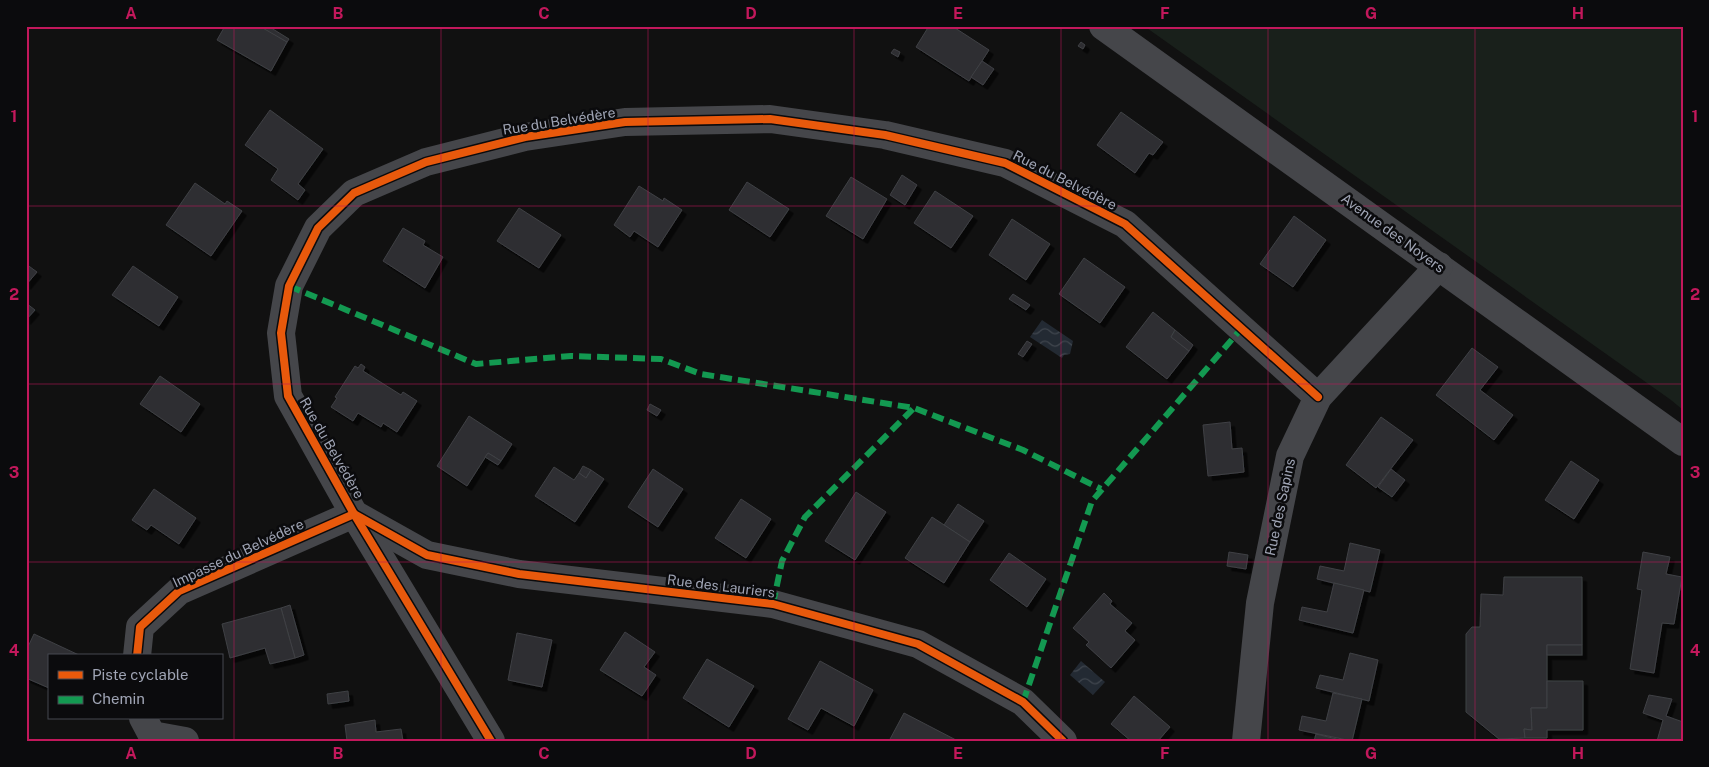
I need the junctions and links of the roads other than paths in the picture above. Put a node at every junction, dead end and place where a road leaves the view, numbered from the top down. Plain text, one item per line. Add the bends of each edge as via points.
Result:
1 (1103, 26) edge
2 (1440, 266) junction
3 (1318, 397) junction
4 (1683, 442) edge
5 (354, 514) junction
6 (137, 654) edge
7 (144, 720) edge
8 (185, 741) edge
9 (491, 741) edge
10 (1063, 741) edge
11 (1246, 741) edge

1 - 2 street, Avenue des Noyers
2 - 3 street, Rue des Sapins
2 - 4 street, Avenue des Noyers
3 - 5 street, Rue du Belvédère via 1125,224 1005,163 886,135 770,119 625,122 525,137 426,162 354,193 318,228 289,286 281,333 288,396
3 - 11 street, Rue des Sapins via 1290,456 1260,603
5 - 6 street, Impasse du Belvédère via 179,590 140,627
5 - 9 street, Rue du Belvédère
5 - 10 street, Rue des Lauriers via 427,555 519,574 773,604 918,644 1022,702
7 - 8 street via 152,735

